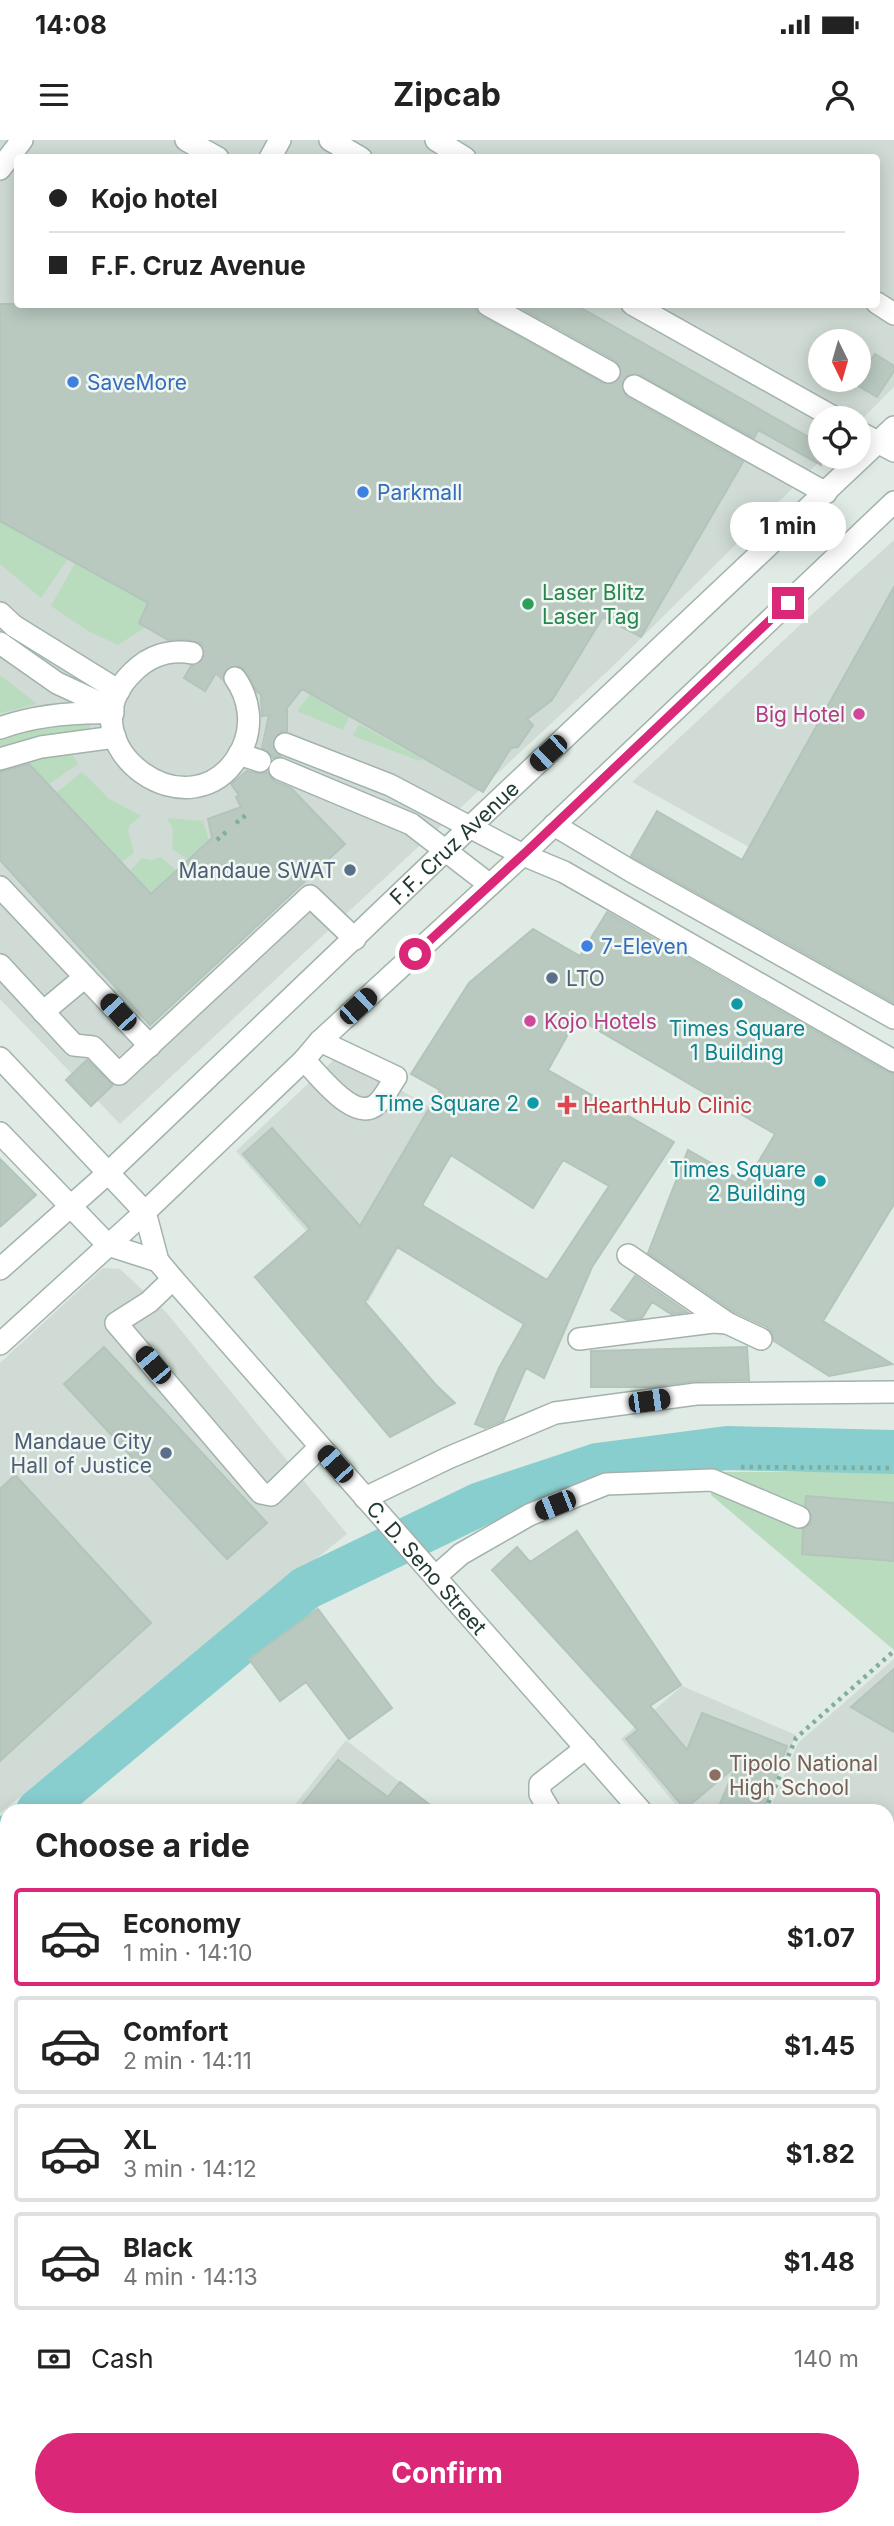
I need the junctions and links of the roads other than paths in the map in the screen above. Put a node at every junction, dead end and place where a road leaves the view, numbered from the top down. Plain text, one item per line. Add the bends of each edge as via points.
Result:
1 (22, 140) edge
2 (186, 140) edge
3 (330, 140) edge
4 (436, 140) edge
5 (211, 154) edge
6 (354, 154) edge
7 (459, 154) edge
8 (0, 169) edge
9 (639, 308) edge
10 (517, 311) edge
11 (609, 372) tunnel mouth
12 (634, 386) tunnel mouth
13 (814, 406) edge
14 (894, 427) edge
15 (886, 447) edge
16 (826, 493) junction
17 (892, 507) edge
18 (0, 613) edge
19 (0, 643) edge
20 (192, 653) tunnel mouth
21 (235, 678) tunnel mouth
22 (115, 704) junction
23 (0, 728) edge
24 (115, 737) junction
25 (266, 738) junction
26 (239, 754) junction
27 (0, 759) edge
28 (554, 825) junction
29 (470, 827) junction
30 (446, 850) junction
31 (521, 854) junction
32 (490, 884) junction
33 (0, 887) edge
34 (355, 939) junction
35 (0, 965) edge
36 (85, 977) junction
37 (43, 1012) junction
38 (894, 1018) edge
39 (320, 1041) junction
40 (150, 1046) junction
41 (0, 1058) edge
42 (304, 1060) junction
43 (894, 1061) edge
44 (0, 1133) edge
45 (108, 1173) junction
46 (70, 1206) junction
47 (145, 1212) junction
48 (108, 1245) junction
49 (628, 1255) dead end
50 (158, 1261) junction
51 (0, 1269) edge
52 (173, 1279) junction
53 (727, 1323) junction
54 (579, 1339) dead end
55 (761, 1339) dead end
56 (0, 1344) edge
57 (894, 1392) edge
58 (320, 1447) junction
59 (372, 1506) junction
60 (799, 1517) dead end
61 (435, 1577) junction
62 (586, 1748) junction
63 (546, 1804) edge
64 (635, 1804) edge

1 - 8 street
2 - 5 street
3 - 6 street
4 - 7 street
9 - 13 street
10 - 11 street
12 - 16 street
14 - 15 street, F.F. Cruz Avenue
15 - 16 street, F.F. Cruz Avenue
16 - 29 street, F.F. Cruz Avenue
17 - 28 street
18 - 22 street
19 - 22 street via 57,683
20 - 22 street via 169,652 139,666 127,677
21 - 25 street via 249,717
22 - 23 street
22 - 24 street
24 - 26 street via 130,765 156,783 172,786 203,783 230,766
24 - 27 street via 41,747
25 - 26 street
25 - 29 street via 390,785
26 - 30 street via 411,824
28 - 31 street
28 - 38 street
29 - 30 street, F.F. Cruz Avenue
29 - 31 street
30 - 32 street
30 - 34 street, F.F. Cruz Avenue
31 - 32 street
31 - 43 street via 564,872
32 - 39 street
33 - 36 street
34 - 40 street via 310,896
34 - 45 street, F.F. Cruz Avenue
35 - 37 street
36 - 37 street
36 - 40 street
37 - 40 street via 74,1045 93,1047 119,1074
39 - 42 street
39 - 42 street via 396,1077 378,1103 359,1108 348,1104
41 - 45 street, C. D. Seno Street
42 - 47 street
44 - 46 street
45 - 46 street, F.F. Cruz Avenue
45 - 47 street, C. D. Seno Street
46 - 48 street
46 - 51 street, F.F. Cruz Avenue
47 - 48 street
47 - 50 street, C. D. Seno Street
48 - 50 street
48 - 56 street
49 - 53 street
50 - 52 street, C. D. Seno Street
52 - 58 street, C. D. Seno Street
52 - 58 street via 149,1302 116,1323 261,1493 271,1495
53 - 54 street
53 - 55 street
57 - 59 street via 696,1394 555,1413 448,1458
58 - 59 street, C. D. Seno Street
59 - 61 street, C. D. Seno Street
60 - 61 street via 720,1473 606,1483 529,1515 461,1554
61 - 62 street, C. D. Seno Street
62 - 63 street via 540,1784
62 - 64 street, C. D. Seno Street

